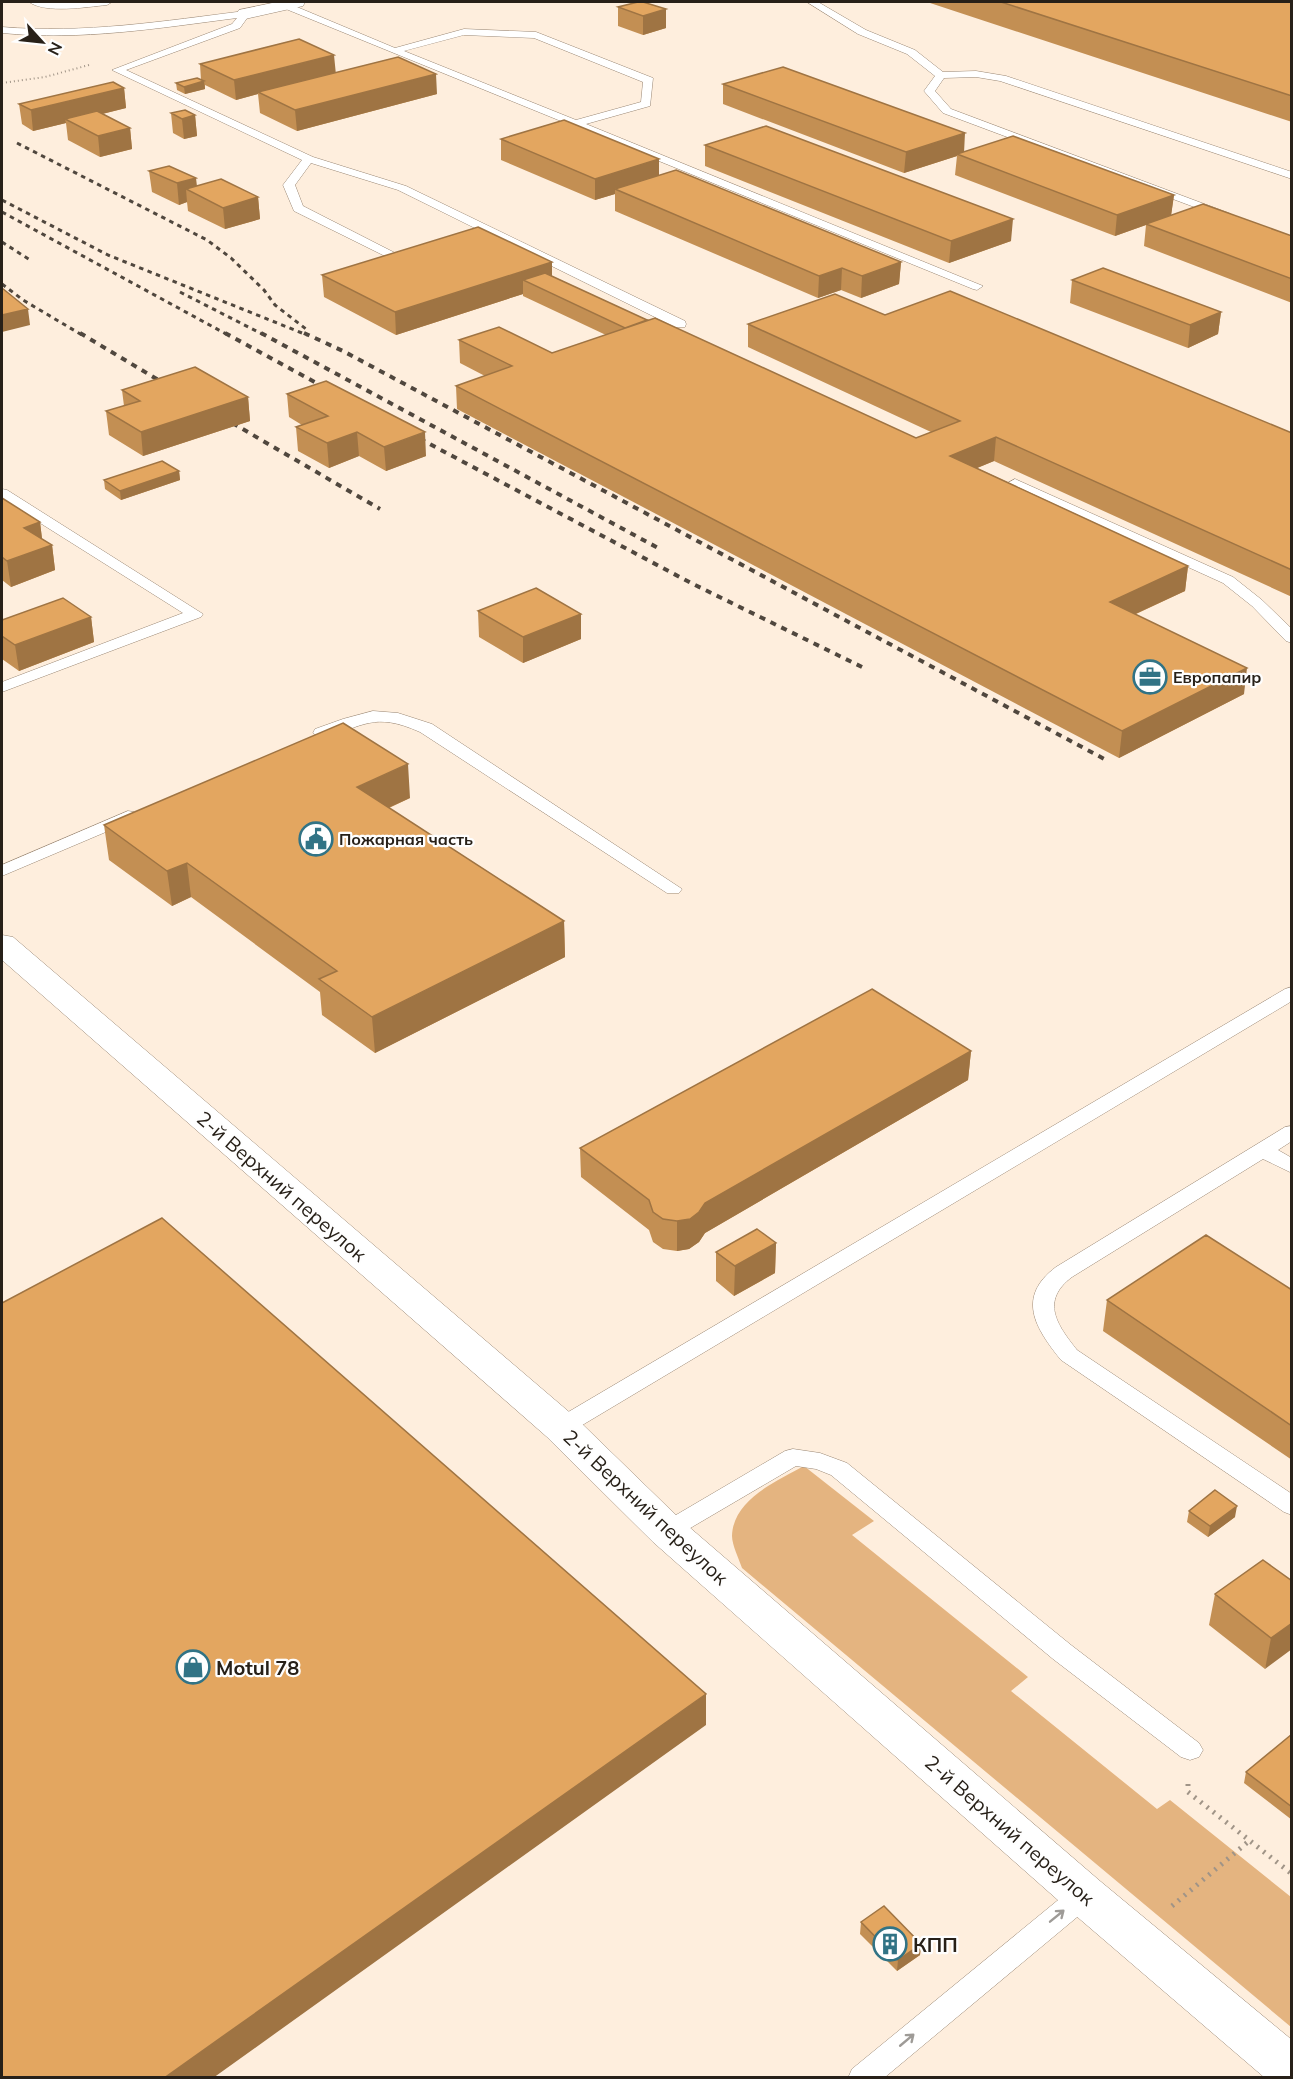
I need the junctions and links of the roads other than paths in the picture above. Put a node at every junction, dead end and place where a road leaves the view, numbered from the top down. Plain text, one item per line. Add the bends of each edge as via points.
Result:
1 (34, 2) edge
2 (107, 2) edge
3 (812, 2) edge
4 (280, 4) edge
5 (244, 14) junction
6 (2, 30) edge
7 (394, 51) junction
8 (941, 75) junction
9 (575, 123) junction
10 (309, 159) junction
11 (1292, 176) edge
12 (1236, 218) edge
13 (399, 258) edge
14 (977, 286) dead end
15 (680, 324) dead end
16 (1015, 483) edge
17 (2, 493) edge
18 (1292, 638) edge
19 (2, 687) edge
20 (303, 741) edge
21 (141, 811) edge
22 (2, 871) edge
23 (673, 889) dead end
24 (2, 944) edge
25 (1292, 993) edge
26 (1292, 1132) edge
27 (1264, 1150) junction
28 (1292, 1167) edge
29 (561, 1427) junction
30 (1292, 1506) edge
31 (667, 1532) junction
32 (1190, 1750) road end
33 (1084, 1894) junction
34 (1292, 2070) edge
35 (862, 2078) edge

1 - 2 lane via 63,6
3 - 8 lane via 862,32 911,52
4 - 5 street
4 - 7 lane
5 - 6 lane via 67,33
5 - 10 lane via 236,26 117,70
7 - 9 lane
7 - 9 lane via 464,32 536,35 649,80 646,104
8 - 11 lane via 1002,78
8 - 12 lane via 929,91 947,111
9 - 14 lane
10 - 13 lane via 289,185 298,207
10 - 15 lane via 402,188
16 - 18 lane via 1228,580
17 - 19 lane via 195,614
20 - 23 lane via 357,718 407,718
21 - 22 lane
24 - 29 street, 2-й Верхний переулок
25 - 29 lane
26 - 27 lane
27 - 28 lane
27 - 30 lane via 1064,1272 1048,1285 1044,1300 1046,1320 1069,1355
29 - 31 street, 2-й Верхний переулок
31 - 32 lane via 793,1457 840,1469 1062,1652
31 - 33 street, 2-й Верхний переулок
33 - 34 street, 2-й Верхний переулок
35 -> 33 lane

